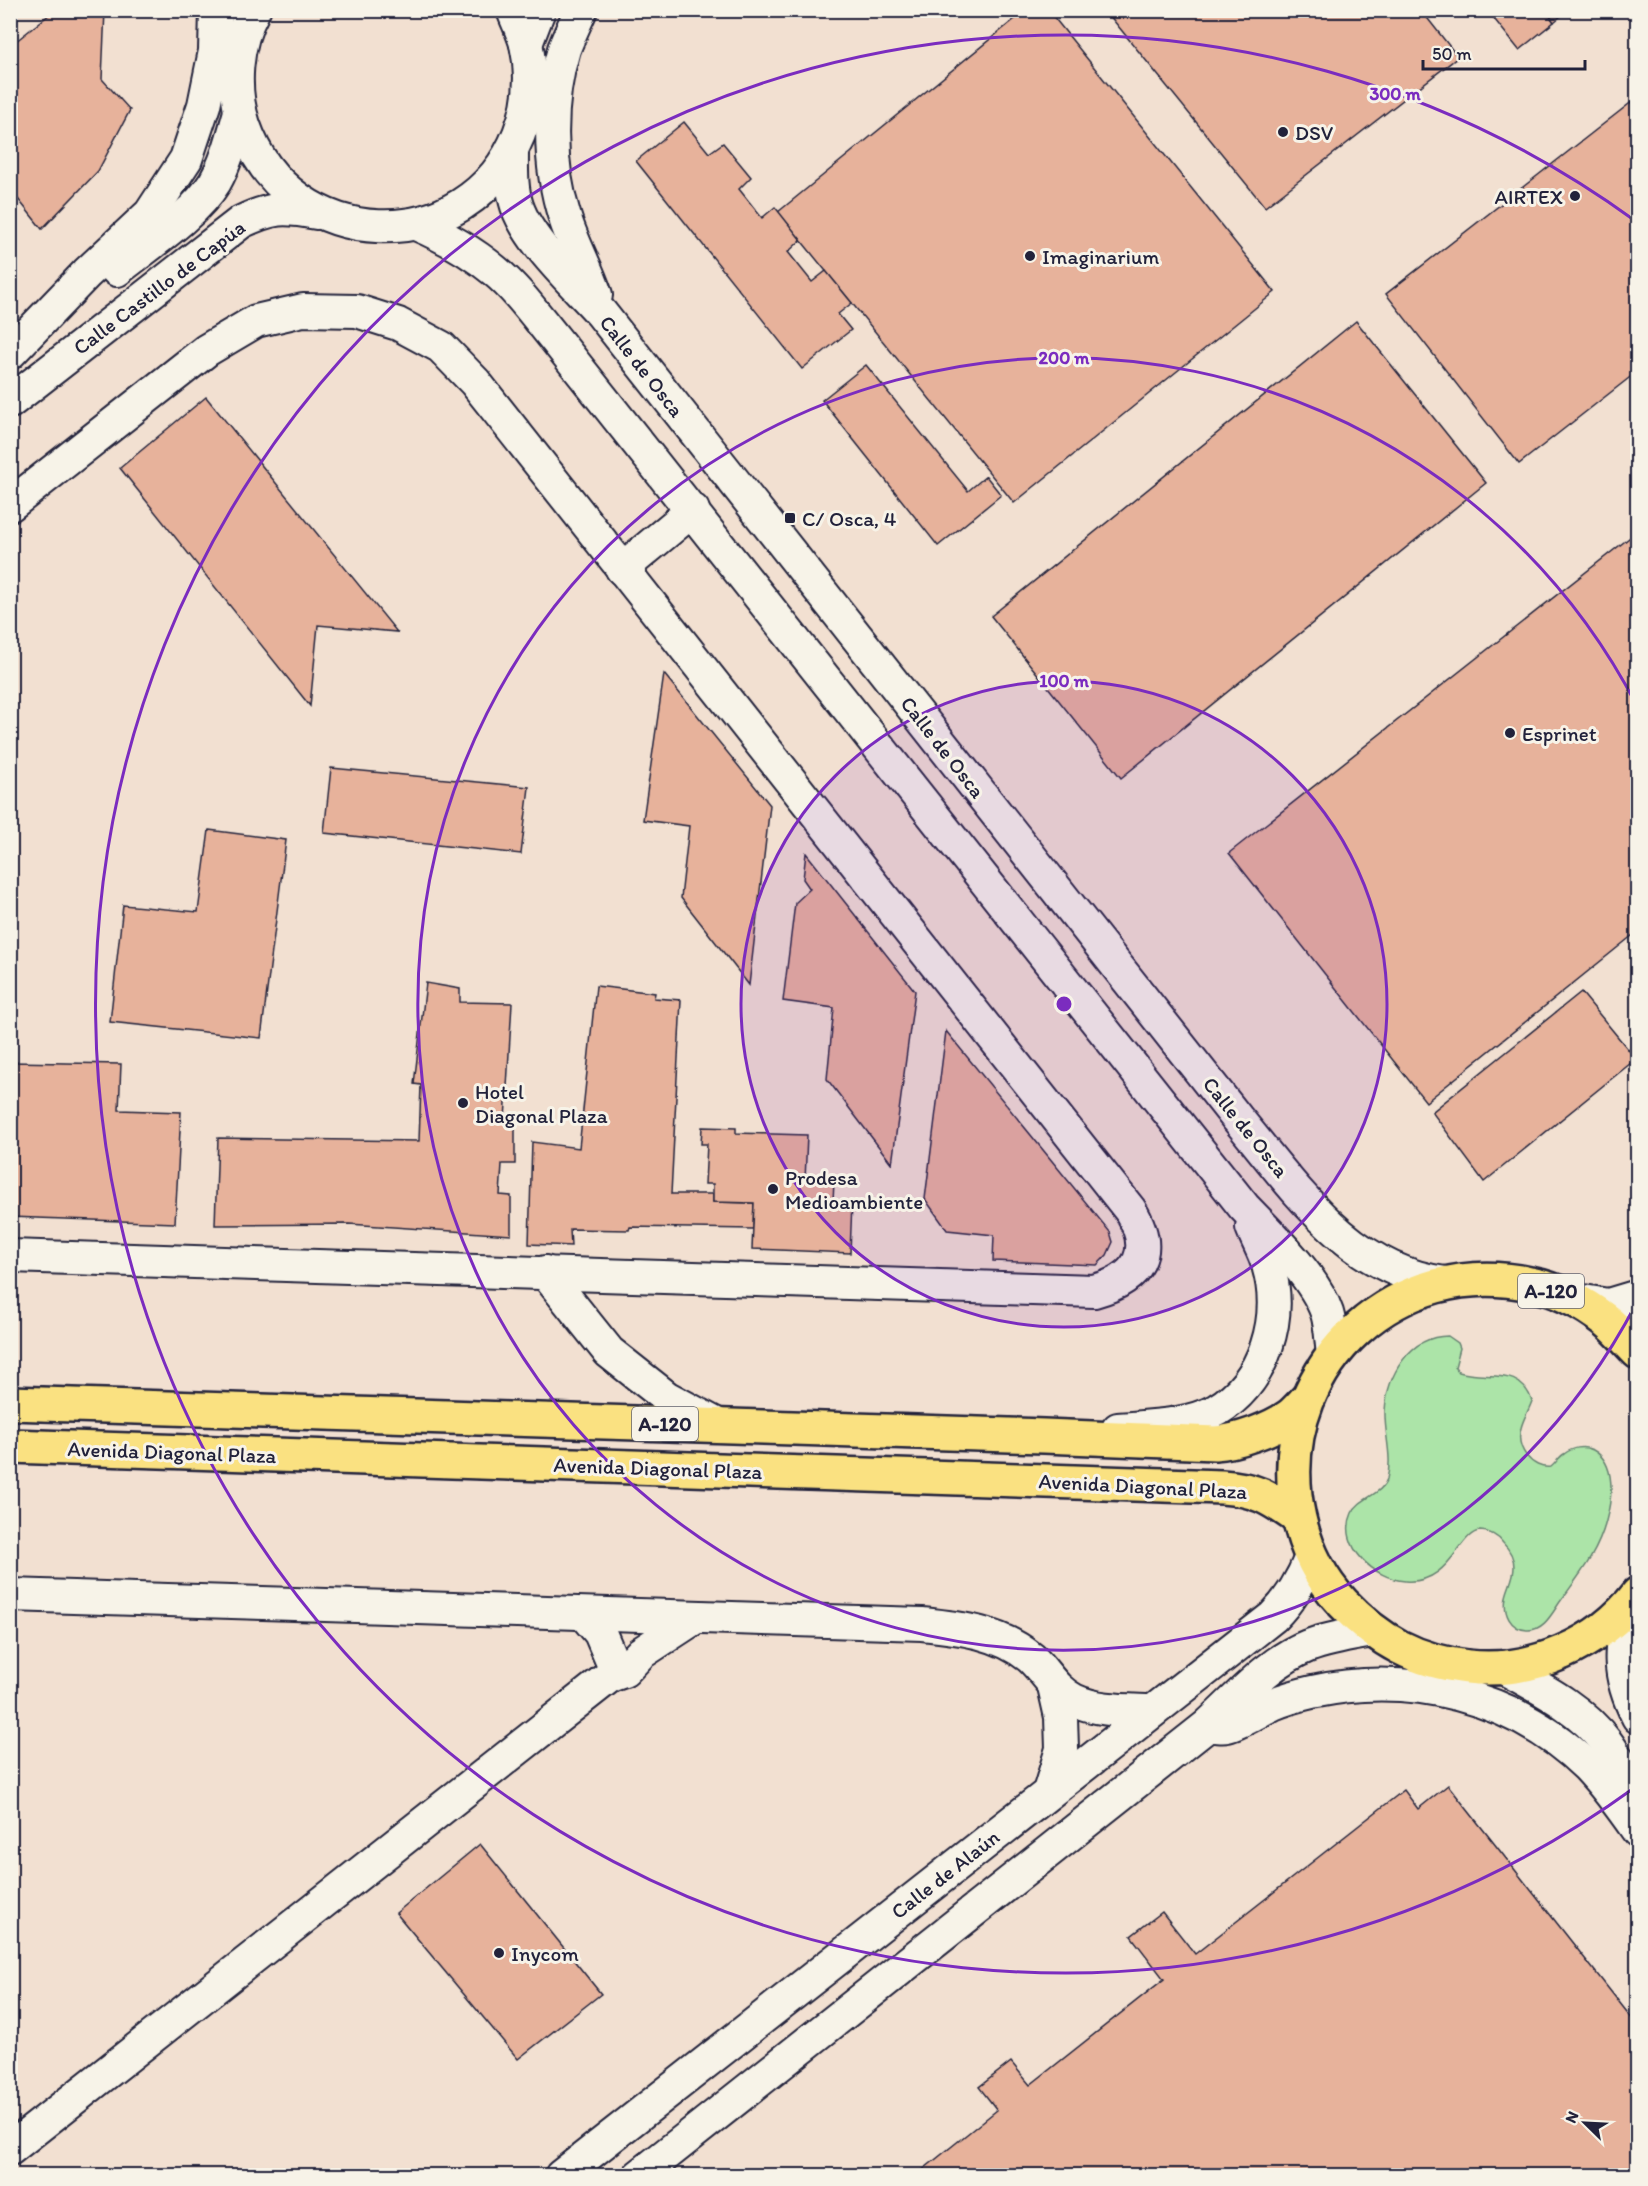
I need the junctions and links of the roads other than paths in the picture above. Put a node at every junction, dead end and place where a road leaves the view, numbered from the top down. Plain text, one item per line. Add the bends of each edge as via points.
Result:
1 (216, 10) edge
2 (513, 10) edge
3 (539, 10) edge
4 (581, 10) edge
5 (253, 11) edge
6 (526, 44) junction
7 (240, 112) junction
8 (512, 150) junction
9 (321, 214) junction
10 (416, 224) junction
11 (601, 313) junction
12 (10, 353) edge
13 (10, 402) edge
14 (10, 505) edge
15 (693, 510) junction
16 (622, 569) junction
17 (1244, 1207) junction
18 (10, 1256) edge
19 (545, 1272) junction
20 (1445, 1283) junction
21 (1638, 1296) edge
22 (1571, 1299) junction
23 (1638, 1352) edge
24 (1333, 1354) junction
25 (1307, 1399) junction
26 (10, 1403) edge
27 (720, 1426) junction
28 (1044, 1436) junction
29 (10, 1446) edge
30 (1298, 1517) junction
31 (1311, 1557) junction
32 (10, 1595) edge
33 (1634, 1599) edge
34 (584, 1614) junction
35 (635, 1615) junction
36 (696, 1617) junction
37 (1372, 1631) junction
38 (621, 1665) junction
39 (1502, 1667) junction
40 (1054, 1686) junction
41 (1151, 1712) junction
42 (1638, 1717) edge
43 (1206, 1726) junction
44 (1049, 1792) junction
45 (1638, 1796) edge
46 (1638, 1831) edge
47 (10, 2149) edge
48 (561, 2175) edge
49 (639, 2175) edge

1 - 12 street via 215,51 204,105 186,159 150,214
2 - 6 street
3 - 6 street
4 - 11 street via 564,49 555,93 553,157 563,214
5 - 7 street via 241,45 236,78
6 - 8 street via 530,80 526,116
7 - 9 street via 251,144 269,172 292,196
7 - 12 street, Calle Castillo de Capúa via 225,160 214,184 198,204
8 - 10 street via 482,189 462,204
8 - 11 street, Calle de Osca via 514,196 522,219 548,255
9 - 10 street via 351,224
9 - 13 street, Calle Castillo de Capúa via 286,208 264,211 241,222
10 - 15 street via 444,236 496,272
11 - 20 street, Calle de Osca via 1317,1214 1339,1236 1372,1257 1424,1280
14 - 16 street via 207,350 256,321 303,310 357,311 398,324 441,347 475,382
15 - 16 street
15 - 17 street
16 - 19 street via 1130,1210 1143,1236 1142,1249 1138,1265 1129,1276 1115,1286 1094,1292
17 - 24 street via 1316,1292 1327,1315
17 - 28 street via 1268,1265 1274,1313 1269,1344 1237,1395 1216,1410 1188,1421
18 - 19 street
19 - 27 street, Avenida Diagonal Plaza via 609,1352 666,1397
20 - 22 main road, A-120 via 1488,1278 1531,1284
20 - 24 main road, A-120 via 1413,1293 1383,1309 1356,1329
21 - 22 street via 1608,1305
22 - 23 main road, A-120 via 1608,1322
24 - 25 main road, A-120
25 - 28 main road, Avenida Diagonal Plaza / A-120 via 1290,1416 1232,1442
25 - 30 main road, A-120 via 1296,1437
26 - 27 main road, Avenida Diagonal Plaza / A-120
27 - 28 main road, Avenida Diagonal Plaza / A-120
29 - 30 main road, Avenida Diagonal Plaza / A-120 via 1222,1487 1252,1490
30 - 31 main road, A-120
31 - 37 main road, A-120 via 1335,1595
31 - 41 street, Calle de Alaún via 1287,1603 1274,1617
32 - 34 street
33 - 39 main road, A-120 via 1610,1623 1565,1651
33 - 42 street via 1623,1630 1620,1657
34 - 35 street
34 - 38 street
35 - 36 street
35 - 38 street via 627,1630
36 - 38 street
36 - 40 street via 922,1623 966,1629 1007,1643 1031,1659
37 - 39 main road, A-120 via 1430,1660
37 - 43 street via 1323,1641 1288,1656
38 - 47 street
39 - 45 street via 1564,1702 1595,1729
40 - 41 street via 1075,1700 1106,1708
40 - 44 street via 1061,1717 1062,1749
41 - 44 street, Calle de Alaún
43 - 46 street via 1228,1726 1274,1704 1346,1685 1419,1685 1453,1692 1505,1711 1566,1749 1604,1785
43 - 49 street
44 - 48 street, Calle de Alaún

